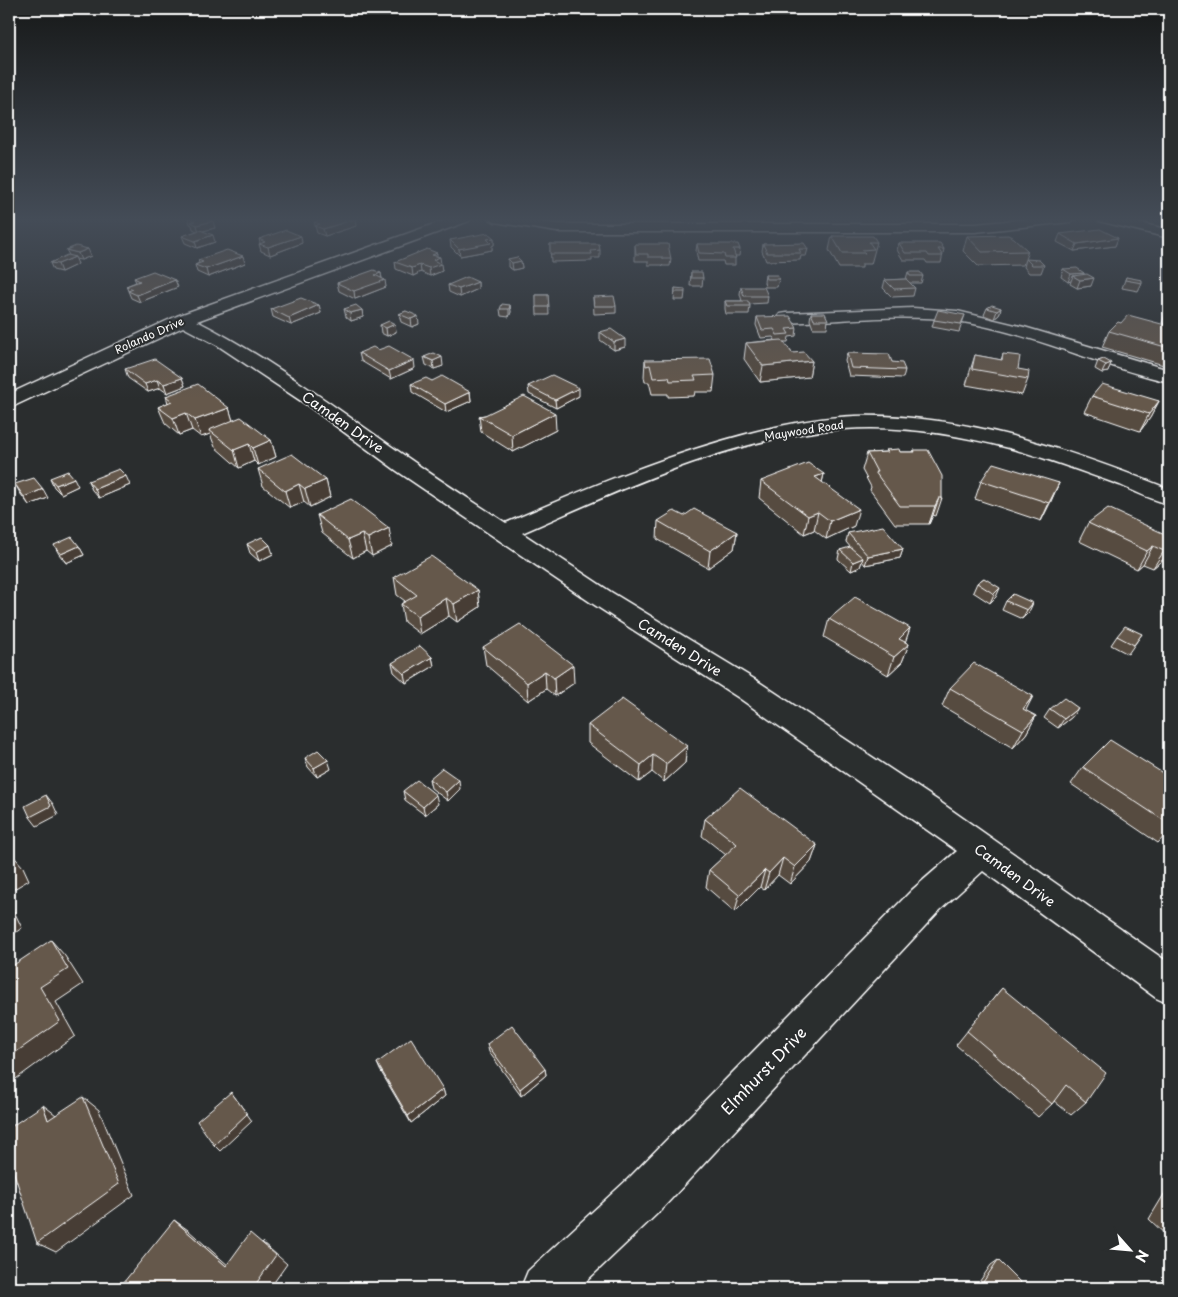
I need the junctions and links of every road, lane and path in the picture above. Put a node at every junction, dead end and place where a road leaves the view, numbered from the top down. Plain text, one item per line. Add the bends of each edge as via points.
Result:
1 (297, 279) edge
2 (786, 318) edge
3 (183, 320) junction
4 (1169, 376) edge
5 (9, 401) edge
6 (1169, 497) edge
7 (505, 532) junction
8 (980, 850) junction
9 (1169, 985) edge
10 (545, 1288) edge

1 - 3 street, Rolando Drive
2 - 4 street via 913,313 957,316 1024,332
3 - 5 street, Rolando Drive
3 - 7 street, Camden Drive via 314,401
6 - 7 street, Maywood Road via 1092,466 990,436 907,424 856,422 782,432 706,452 591,494
7 - 8 street, Camden Drive via 748,690
8 - 9 street, Camden Drive
8 - 10 street, Elmhurst Drive via 925,901 644,1195

